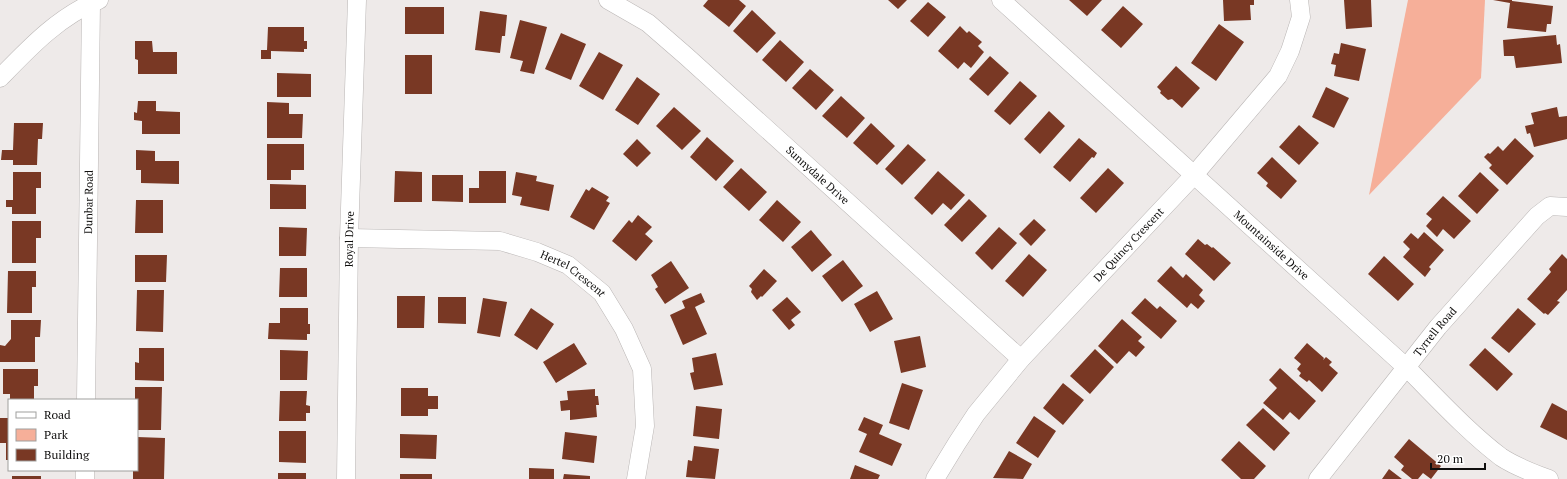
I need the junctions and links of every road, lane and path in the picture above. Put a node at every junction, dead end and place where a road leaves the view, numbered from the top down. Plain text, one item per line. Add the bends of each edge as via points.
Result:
1 (357, 0) edge
2 (608, 0) edge
3 (1001, 0) edge
4 (1299, 0) edge
5 (96, 2) edge
6 (0, 78) edge
7 (1194, 175) junction
8 (1567, 207) edge
9 (348, 238) junction
10 (1021, 359) junction
11 (1407, 368) junction
12 (86, 399) edge
13 (346, 479) edge
14 (636, 479) edge
15 (935, 479) edge
16 (1318, 479) edge
17 (1549, 479) edge

1 - 9 street, Royal Drive
2 - 10 street, Sunnydale Drive via 648,24 686,56
3 - 7 street, Mountainside Drive
4 - 7 street, De Quincy Crescent via 1301,17 1278,76
5 - 6 street via 62,20
5 - 12 street, Dunbar Road
7 - 10 street, De Quincy Crescent
7 - 11 street, Mountainside Drive
8 - 11 street, Tyrrell Road via 1550,206 1537,216 1438,327
9 - 13 street, Royal Drive
9 - 14 street, Hertel Crescent via 500,241 537,252 568,266 602,293 624,329 642,369 645,426
10 - 15 street, De Quincy Crescent via 976,414
11 - 16 street, Tyrrell Road
11 - 17 street, Mountainside Drive via 1466,428 1502,457 1529,472

